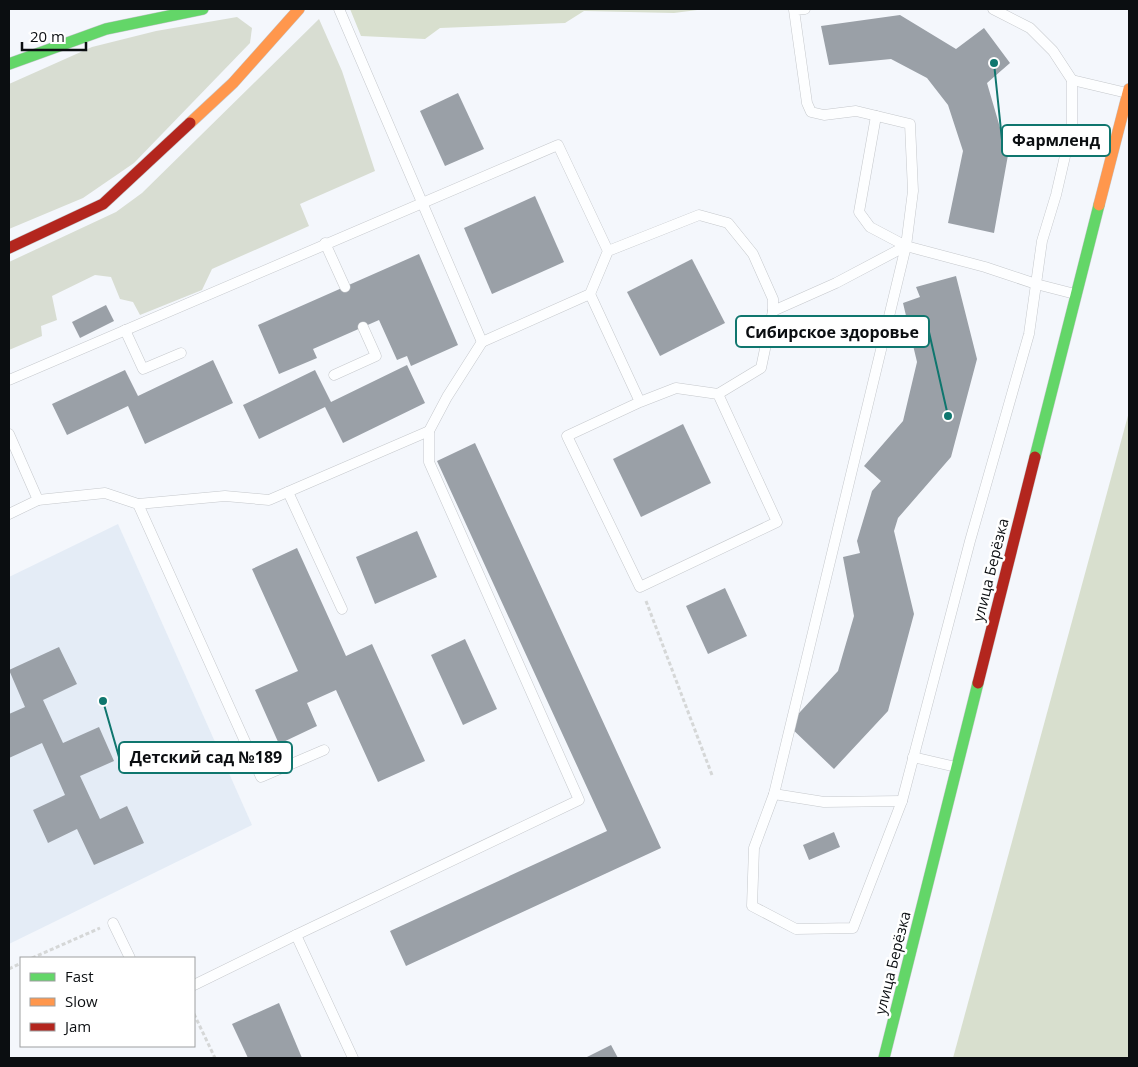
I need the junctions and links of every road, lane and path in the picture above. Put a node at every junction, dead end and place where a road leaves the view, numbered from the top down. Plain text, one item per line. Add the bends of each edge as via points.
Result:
1 (203, 9) edge
2 (299, 9) edge
3 (339, 9) edge
4 (805, 9) edge
5 (993, 9) edge
6 (9, 64) edge
7 (1072, 80) junction
8 (1129, 91) edge
9 (876, 116) junction
10 (422, 202) junction
11 (325, 243) junction
12 (906, 246) junction
13 (9, 248) edge
14 (608, 251) junction
15 (1036, 284) junction
16 (345, 287) dead end
17 (590, 294) junction
18 (1076, 295) junction
19 (773, 311) junction
20 (363, 327) dead end
21 (125, 330) junction
22 (482, 342) junction
23 (181, 352) dead end
24 (334, 375) dead end
25 (9, 380) edge
26 (718, 394) junction
27 (640, 402) junction
28 (429, 431) junction
29 (9, 434) edge
30 (288, 492) junction
31 (38, 500) junction
32 (138, 504) junction
33 (9, 514) edge
34 (640, 587) junction
35 (342, 609) dead end
36 (324, 750) dead end
37 (914, 757) junction
38 (957, 768) junction
39 (712, 775) dead end
40 (774, 794) junction
41 (902, 801) junction
42 (113, 923) joint
43 (296, 935) junction
44 (34, 957) edge
45 (130, 957) edge
46 (195, 985) edge
47 (195, 1016) edge
48 (215, 1058) edge
49 (353, 1058) edge
50 (884, 1058) edge

1 - 6 main road via 106,29
2 - 13 main road via 233,82 103,204
3 - 10 lane
4 - 9 lane via 794,10 811,112 824,115 856,111
5 - 7 lane via 1030,28 1053,51
7 - 8 lane
7 - 15 lane via 1072,126 1042,241
8 - 18 main road, улица Берёзка
9 - 12 lane via 859,212 870,227
9 - 12 lane via 910,124 913,191
10 - 11 lane
10 - 14 lane via 558,145
10 - 22 lane
11 - 16 lane
11 - 21 lane
12 - 15 lane
12 - 19 lane via 836,283
12 - 40 lane
14 - 17 lane
14 - 19 lane via 699,215 728,223 753,254 773,299
15 - 18 lane
15 - 37 lane via 1029,334 970,541
17 - 22 lane
17 - 27 lane
18 - 38 main road, улица Берёзка
19 - 26 lane via 761,368
20 - 24 lane via 376,356
21 - 23 lane via 143,369
21 - 25 lane
22 - 28 lane
26 - 27 lane via 676,388
26 - 34 lane via 777,522
27 - 34 lane via 567,436
28 - 30 lane
28 - 43 lane via 429,462 579,800
29 - 31 lane
30 - 32 lane via 269,500 225,496
30 - 35 lane
31 - 32 lane via 105,493
31 - 33 lane
32 - 36 lane via 261,777
34 - 39 path
37 - 38 lane
37 - 41 lane
38 - 50 main road, улица Берёзка
40 - 41 lane via 824,802
40 - 41 lane via 754,848 752,906 796,929 853,928
42 - 44 path
42 - 45 lane
43 - 46 lane
43 - 49 lane
47 - 48 path

